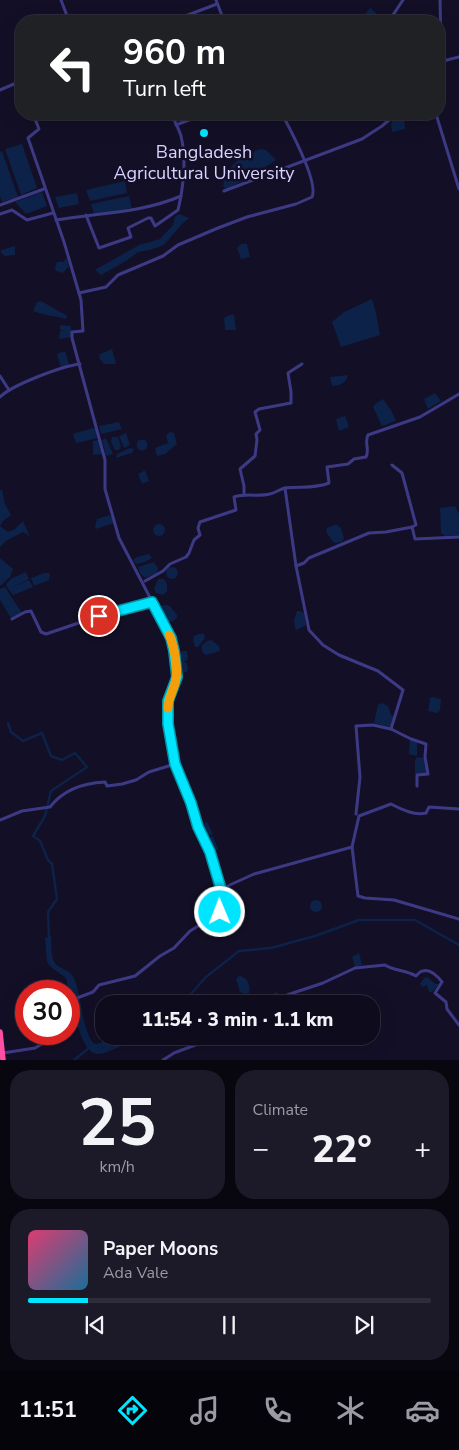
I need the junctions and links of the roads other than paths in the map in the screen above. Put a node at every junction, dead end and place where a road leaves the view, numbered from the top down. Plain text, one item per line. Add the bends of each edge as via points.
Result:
1 (61, 0) edge
2 (403, 0) edge
3 (440, 0) edge
4 (217, 2) edge
5 (67, 15) edge
6 (186, 15) edge
7 (222, 15) edge
8 (393, 15) edge
9 (440, 15) edge
10 (459, 57) edge
11 (445, 60) edge
12 (15, 84) edge
13 (0, 90) edge
14 (35, 120) edge
15 (174, 120) edge
16 (189, 120) edge
17 (285, 120) edge
18 (389, 120) edge
19 (438, 120) edge
20 (176, 125) junction
21 (304, 160) junction
22 (44, 188) junction
23 (459, 189) edge
24 (224, 192) dead end
25 (181, 196) junction
26 (0, 205) edge
27 (53, 213) junction
28 (0, 214) edge
29 (86, 215) junction
30 (56, 220) junction
31 (79, 293) junction
32 (80, 364) junction
33 (302, 364) dead end
34 (0, 376) edge
35 (9, 390) junction
36 (459, 394) edge
37 (0, 397) edge
38 (392, 465) dead end
39 (284, 488) junction
40 (244, 494) junction
41 (412, 527) junction
42 (459, 537) edge
43 (296, 566) junction
44 (144, 581) dead end
45 (152, 602) junction
46 (12, 619) dead end
47 (392, 729) junction
48 (175, 764) junction
49 (416, 786) dead end
50 (459, 809) edge
51 (356, 814) dead end
52 (0, 820) edge
53 (352, 847) junction
54 (221, 889) junction
55 (220, 912) junction
56 (459, 919) edge
57 (226, 930) dead end
58 (288, 995) edge
59 (80, 997) edge
60 (459, 1025) edge
61 (0, 1032) edge
62 (40, 1045) edge
63 (195, 1045) edge
64 (3, 1053) junction
65 (4, 1060) edge
66 (163, 1060) edge

1 - 5 street
2 - 8 street
3 - 9 street
4 - 6 street
4 - 7 street
10 - 11 street
12 - 13 street
14 - 22 street via 39,129 28,138
15 - 20 street
16 - 20 street
17 - 21 street
18 - 21 street via 362,138
19 - 23 street
20 - 25 street via 185,157
21 - 24 street
21 - 31 street via 313,187 312,197 210,231 178,245 163,256 118,274 106,287
22 - 26 street
22 - 27 street
25 - 29 street via 167,202
25 - 29 street via 178,210 155,226 148,218 128,228 131,237 99,248
27 - 28 street via 26,220 12,210
27 - 30 street
29 - 30 street
30 - 31 street
31 - 32 street via 83,331 72,332 72,338
32 - 35 street via 68,365
32 - 45 street via 105,460 105,489 120,538
33 - 40 street via 288,373 291,403 255,412 260,430 256,434 255,456 240,469
34 - 35 street
35 - 37 street
36 - 39 street via 420,417 368,435 366,457 327,467 329,483
38 - 41 street via 405,480 416,525
39 - 40 street via 270,494
39 - 43 street
40 - 44 street via 234,498 236,510 200,522 200,535 186,557
41 - 42 street via 415,539
41 - 43 street via 369,533
43 - 47 street via 309,630 323,645 378,671 402,690
45 - 46 street via 46,634 41,632 31,611
45 - 48 street via 171,638 174,651 177,677 168,701 168,724
47 - 49 street via 426,744 428,774 416,775
47 - 51 street via 356,726 360,777
48 - 52 street via 122,784 88,783 65,792 50,807 22,811
48 - 54 street
50 - 53 street via 429,807 422,814 404,811 391,804 359,816
53 - 54 street via 247,876
53 - 56 street via 358,896 394,900
54 - 55 street
55 - 57 street via 224,916
55 - 59 street via 190,930 174,948 135,976 99,985 93,992
58 - 60 street via 351,970 385,965 416,976 428,971 442,982 435,993 446,1002 447,1009
61 - 64 highway
62 - 64 street
63 - 66 street
64 - 65 highway

